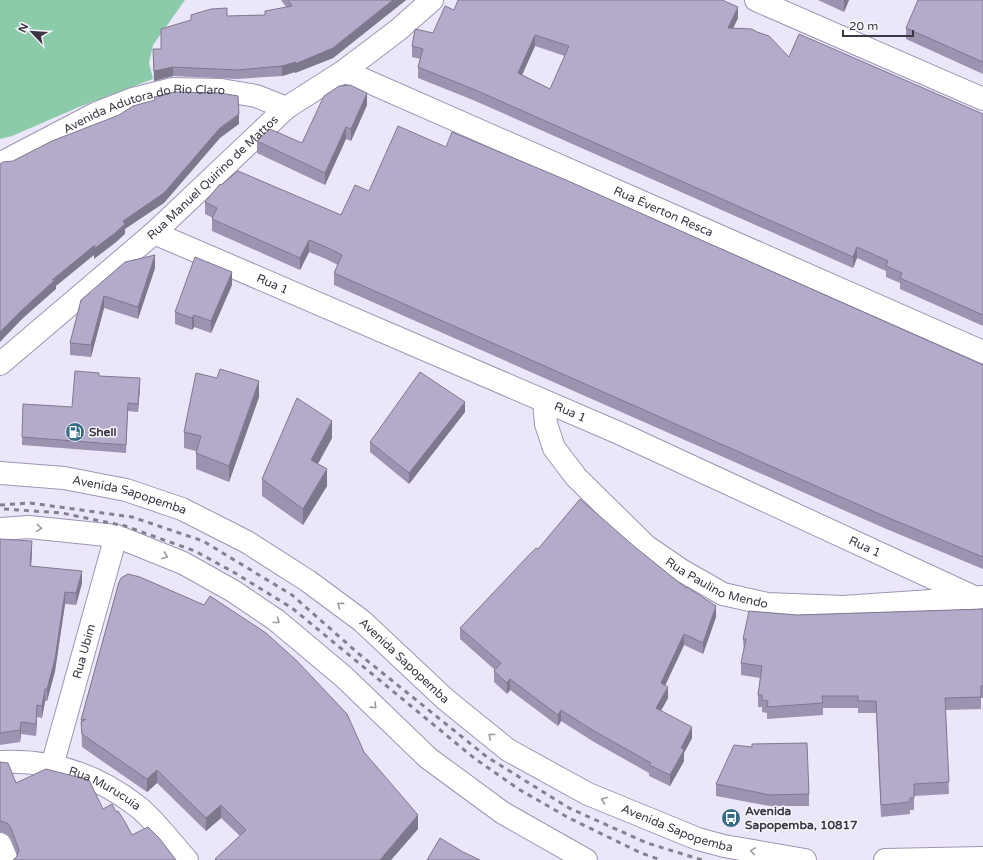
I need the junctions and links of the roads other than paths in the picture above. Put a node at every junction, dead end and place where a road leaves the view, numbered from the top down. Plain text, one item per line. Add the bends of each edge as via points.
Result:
1 (432, 0) edge
2 (756, 0) edge
3 (344, 70) junction
4 (983, 99) edge
5 (286, 108) junction
6 (7, 160) edge
7 (154, 233) junction
8 (983, 352) edge
9 (0, 364) edge
10 (544, 401) junction
11 (0, 474) edge
12 (0, 529) edge
13 (116, 536) junction
14 (979, 597) edge
15 (0, 762) edge
16 (52, 766) junction
17 (0, 844) edge
18 (983, 858) edge
19 (8, 860) edge
20 (187, 860) edge
21 (586, 860) edge
22 (805, 860) edge
23 (885, 860) edge

1 - 3 street, Rua Manuel Quirino de Mattos via 398,30
2 - 4 street
3 - 5 street, Rua Manuel Quirino de Mattos
3 - 8 street, Rua Éverton Resca
5 - 6 street, Avenida Adutora do Rio Claro via 256,96 221,90 173,89 133,99 97,113
5 - 7 street, Rua Manuel Quirino de Mattos
7 - 9 street, Rua Manuel Quirino de Mattos
7 - 10 street, Rua 1
10 - 14 street, Rua 1
10 - 14 street, Rua Paulino Mendo via 546,424 554,448 576,478 646,546 723,594 767,604 843,607
22 -> 11 street, Avenida Sapopemba via 698,839 588,794 508,750 445,699 362,621 308,581 247,542 182,510 126,490 64,478
12 -> 13 street via 29,527
13 - 16 street, Rua Ubim
13 -> 21 street via 183,563 233,591 276,620 344,677 428,758 503,813
15 - 16 street, Rua Murucuia via 24,761
16 - 20 street, Rua Murucuia via 69,769 93,779 138,807
17 - 19 street
18 - 23 street

